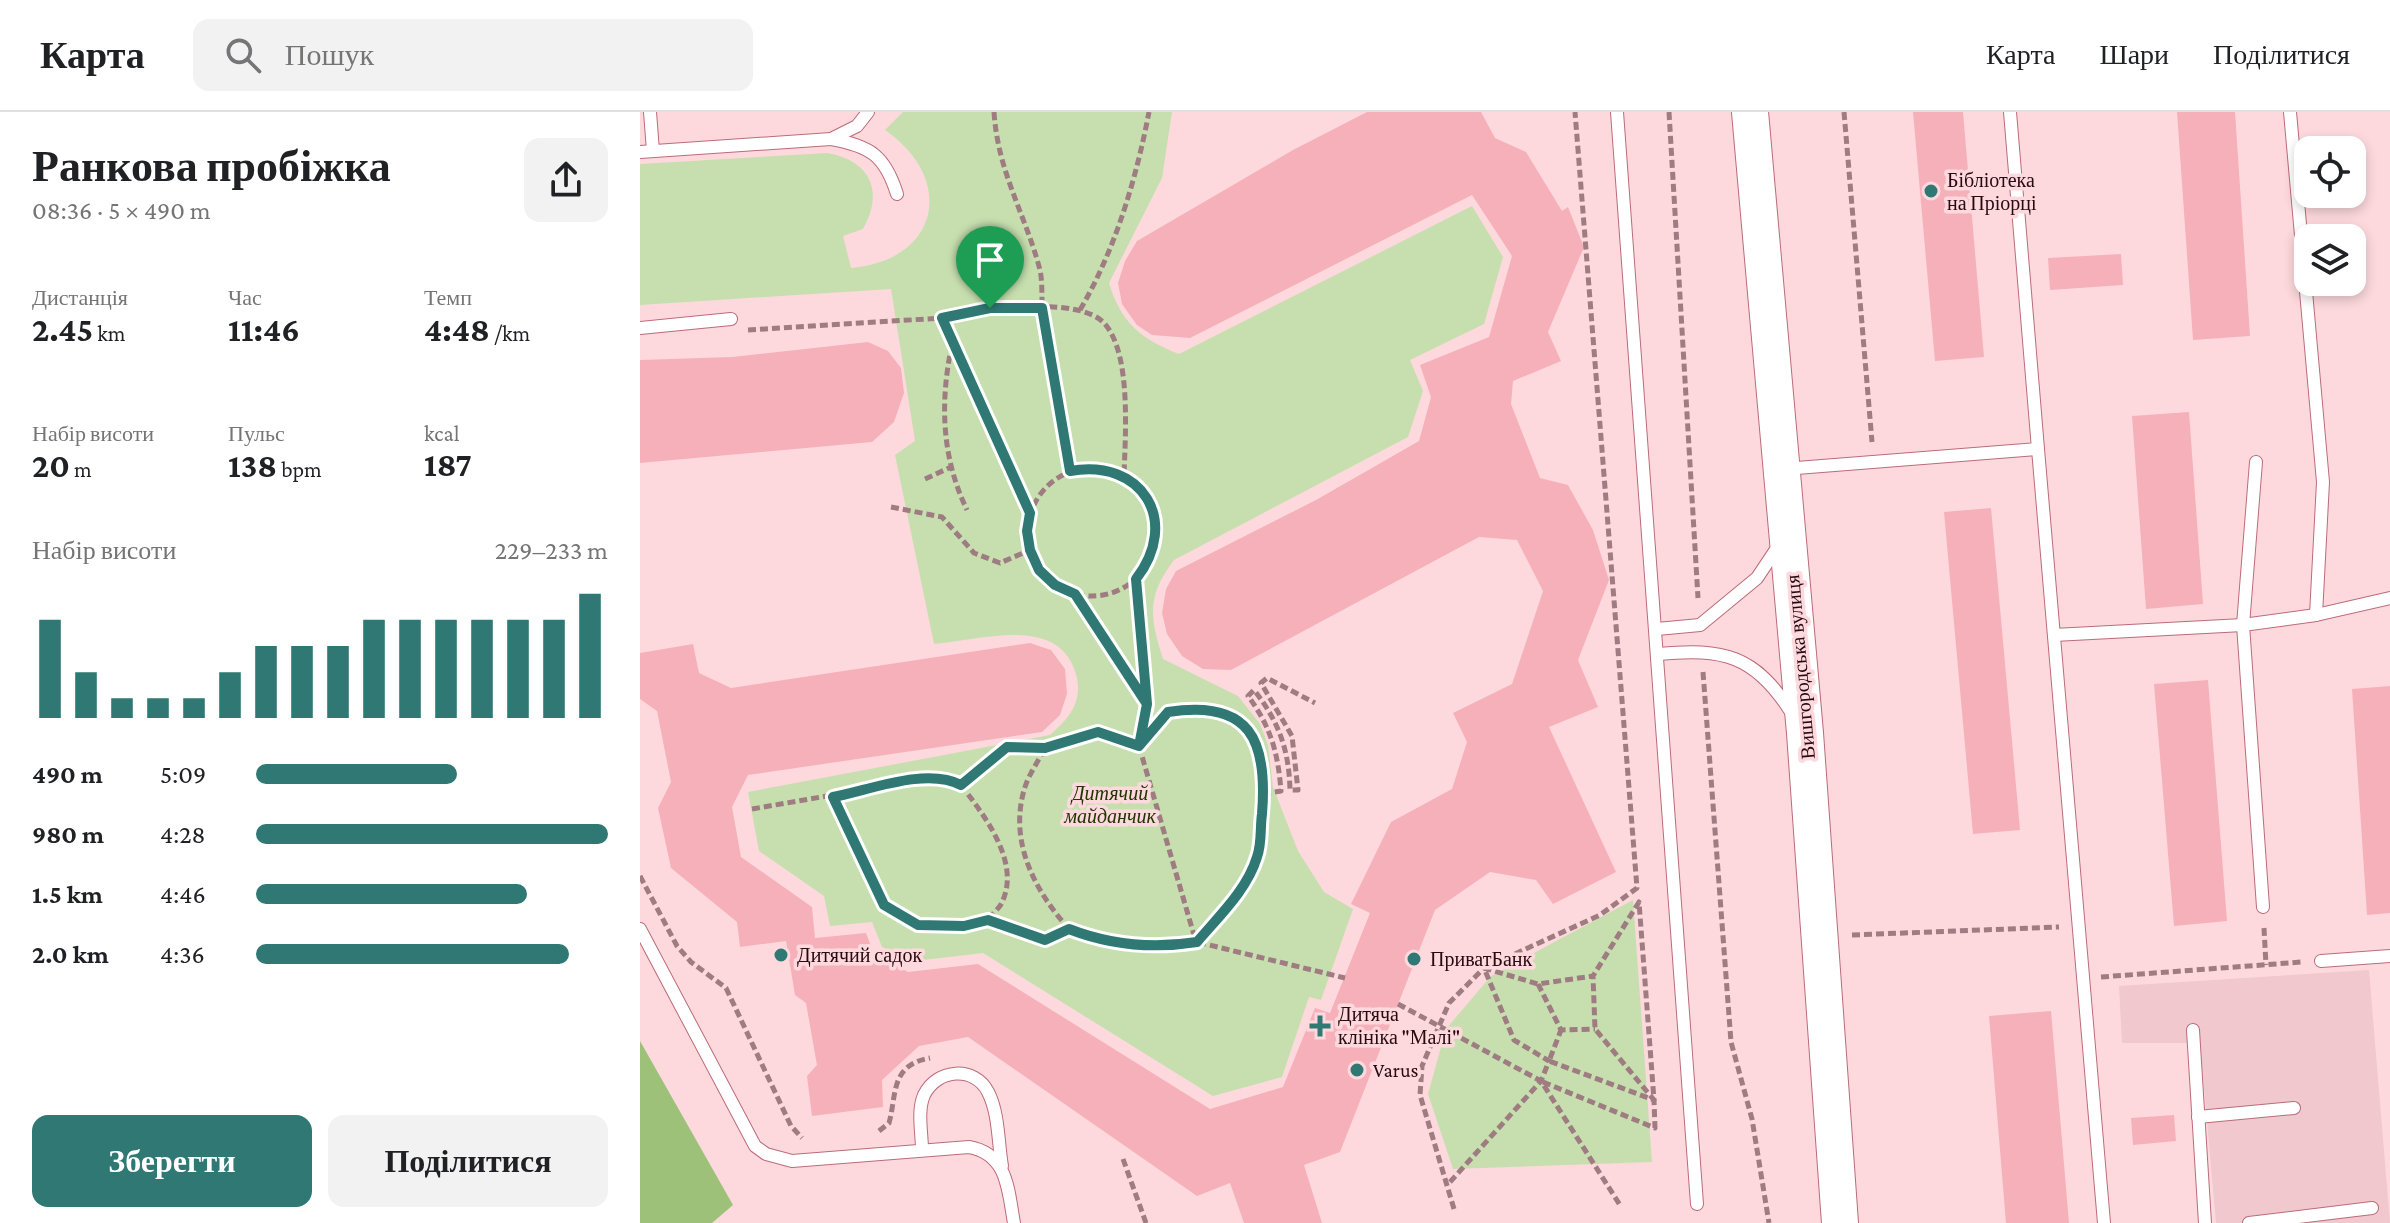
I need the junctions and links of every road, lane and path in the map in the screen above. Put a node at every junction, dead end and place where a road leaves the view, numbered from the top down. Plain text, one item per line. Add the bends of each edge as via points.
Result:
1 (650, 112) edge
2 (868, 112) edge
3 (994, 112) edge
4 (1149, 112) edge
5 (1575, 112) edge
6 (1617, 112) edge
7 (1750, 112) edge
8 (1844, 112) edge
9 (2010, 112) edge
10 (2290, 112) edge
11 (831, 139) junction
12 (646, 151) edge
13 (897, 194) dead end
14 (1042, 308) junction
15 (1080, 311) junction
16 (942, 318) junction
17 (731, 325) joint
18 (640, 328) edge
19 (953, 341) junction
20 (2038, 449) junction
21 (2256, 462) dead end
22 (1874, 463) junction
23 (951, 467) junction
24 (1783, 469) junction
25 (1070, 471) junction
26 (1124, 477) junction
27 (925, 479) dead end
28 (891, 507) dead end
29 (967, 510) dead end
30 (1030, 513) junction
31 (1788, 528) junction
32 (1030, 550) junction
33 (1136, 579) junction
34 (1075, 594) junction
35 (2390, 598) edge
36 (2316, 615) junction
37 (2243, 625) junction
38 (1657, 629) junction
39 (2054, 635) junction
40 (1659, 654) junction
41 (1315, 703) dead end
42 (1147, 704) junction
43 (1805, 733) junction
44 (1139, 746) junction
45 (1045, 748) junction
46 (961, 785) junction
47 (1263, 794) junction
48 (833, 797) junction
49 (752, 809) dead end
50 (640, 876) edge
51 (1637, 888) junction
52 (1639, 902) junction
53 (2263, 907) joint
54 (988, 920) junction
55 (2079, 927) junction
56 (640, 929) edge
57 (1069, 929) junction
58 (1852, 935) dead end
59 (1197, 942) junction
60 (2390, 956) edge
61 (2321, 961) joint
62 (2266, 965) junction
63 (1484, 968) junction
64 (1593, 976) junction
65 (1345, 978) dead end
66 (2084, 978) junction
67 (1538, 984) junction
68 (1398, 1004) dead end
69 (1437, 1025) junction
70 (1595, 1029) junction
71 (1561, 1030) junction
72 (2193, 1030) dead end
73 (935, 1058) dead end
74 (1549, 1061) junction
75 (1541, 1081) junction
76 (1654, 1100) junction
77 (2294, 1108) dead end
78 (2198, 1117) junction
79 (874, 1133) dead end
80 (809, 1139) dead end
81 (922, 1150) junction
82 (1123, 1159) dead end
83 (1002, 1166) junction
84 (1449, 1183) junction
85 (1697, 1204) dead end
86 (1620, 1205) dead end
87 (2372, 1208) dead end
88 (1454, 1209) dead end
89 (1014, 1223) edge
90 (1146, 1223) edge
91 (1840, 1223) edge
92 (2104, 1223) edge
93 (2205, 1223) edge
94 (2249, 1223) edge

1 - 12 lane
2 - 11 lane via 857,126
3 - 14 path via 1007,186 1022,213 1041,274
4 - 15 path via 1134,178 1098,280
5 - 51 path
6 - 38 lane
7 - 24 main road, Вишгородська вулиця
8 - 22 path
9 - 20 lane
10 - 36 lane via 2323,482
11 - 12 lane
11 - 13 lane via 862,144 889,168
14 - 15 path
14 - 16 path via 990,308
14 - 25 path
15 - 26 path via 1105,323 1118,351 1126,417
16 - 17 path
16 - 19 path
17 - 18 lane
19 - 23 path via 943,415
19 - 30 path
20 - 22 lane
20 - 39 lane
21 - 37 lane
22 - 24 lane
23 - 27 path
23 - 29 path
24 - 31 main road, Вишгородська вулиця
25 - 26 path via 1092,467
25 - 30 path via 1052,481
26 - 33 path via 1147,498 1156,519 1150,562
28 - 32 path via 942,517 974,553 1000,563
30 - 32 path
31 - 38 lane via 1757,578 1735,599 1700,625
31 - 43 main road, Вишгородська вулиця
32 - 34 path via 1039,570
33 - 34 path via 1118,591
33 - 42 path
34 - 42 path
35 - 36 lane
36 - 37 lane
37 - 39 lane
37 - 53 lane
38 - 40 lane
39 - 55 lane
40 - 43 lane via 1702,650 1735,658 1777,690
40 - 85 lane
41 - 47 path via 1267,678 1261,683 1292,736 1298,790 1290,790 1285,740 1254,690 1248,696 1266,720 1277,756 1281,791
42 - 44 path
43 - 91 main road, Вишгородська вулиця
44 - 45 path via 1098,732
44 - 47 path via 1168,712 1201,707 1230,715 1250,732 1261,755
44 - 59 path
45 - 46 path via 1007,747
45 - 57 path via 1025,787 1020,823 1026,860 1044,901
46 - 48 path via 949,778 925,779
46 - 54 path via 991,825 1006,869 1004,900
47 - 59 path via 1258,856 1242,889
48 - 49 path
48 - 54 path via 884,905 918,925 964,926
50 - 80 path via 677,946 726,988 791,1126
51 - 52 path
51 - 63 path via 1600,915
52 - 64 path
52 - 76 path
53 - 62 path
54 - 57 path via 1045,940
55 - 58 path
55 - 66 lane
56 - 81 lane via 755,1146 792,1161
57 - 59 path via 1099,940 1167,947
59 - 65 path
60 - 61 lane
61 - 62 path
62 - 66 path
63 - 67 path
63 - 69 path via 1449,1003
63 - 74 path via 1514,1040
64 - 67 path
64 - 70 path
66 - 92 lane
67 - 71 path
68 - 69 path
69 - 75 path
69 - 84 path via 1422,1066 1420,1095
70 - 71 path
70 - 76 path
71 - 74 path
72 - 78 lane
73 - 79 path via 909,1067 898,1078 889,1123
74 - 75 path
74 - 76 path
75 - 76 path via 1655,1128
75 - 84 path
75 - 86 path
77 - 78 lane
78 - 93 lane
81 - 83 lane via 981,1149
81 - 83 lane via 924,1094 947,1074 963,1073 978,1078 988,1090
82 - 90 path
83 - 89 lane
84 - 88 path
87 - 94 lane

